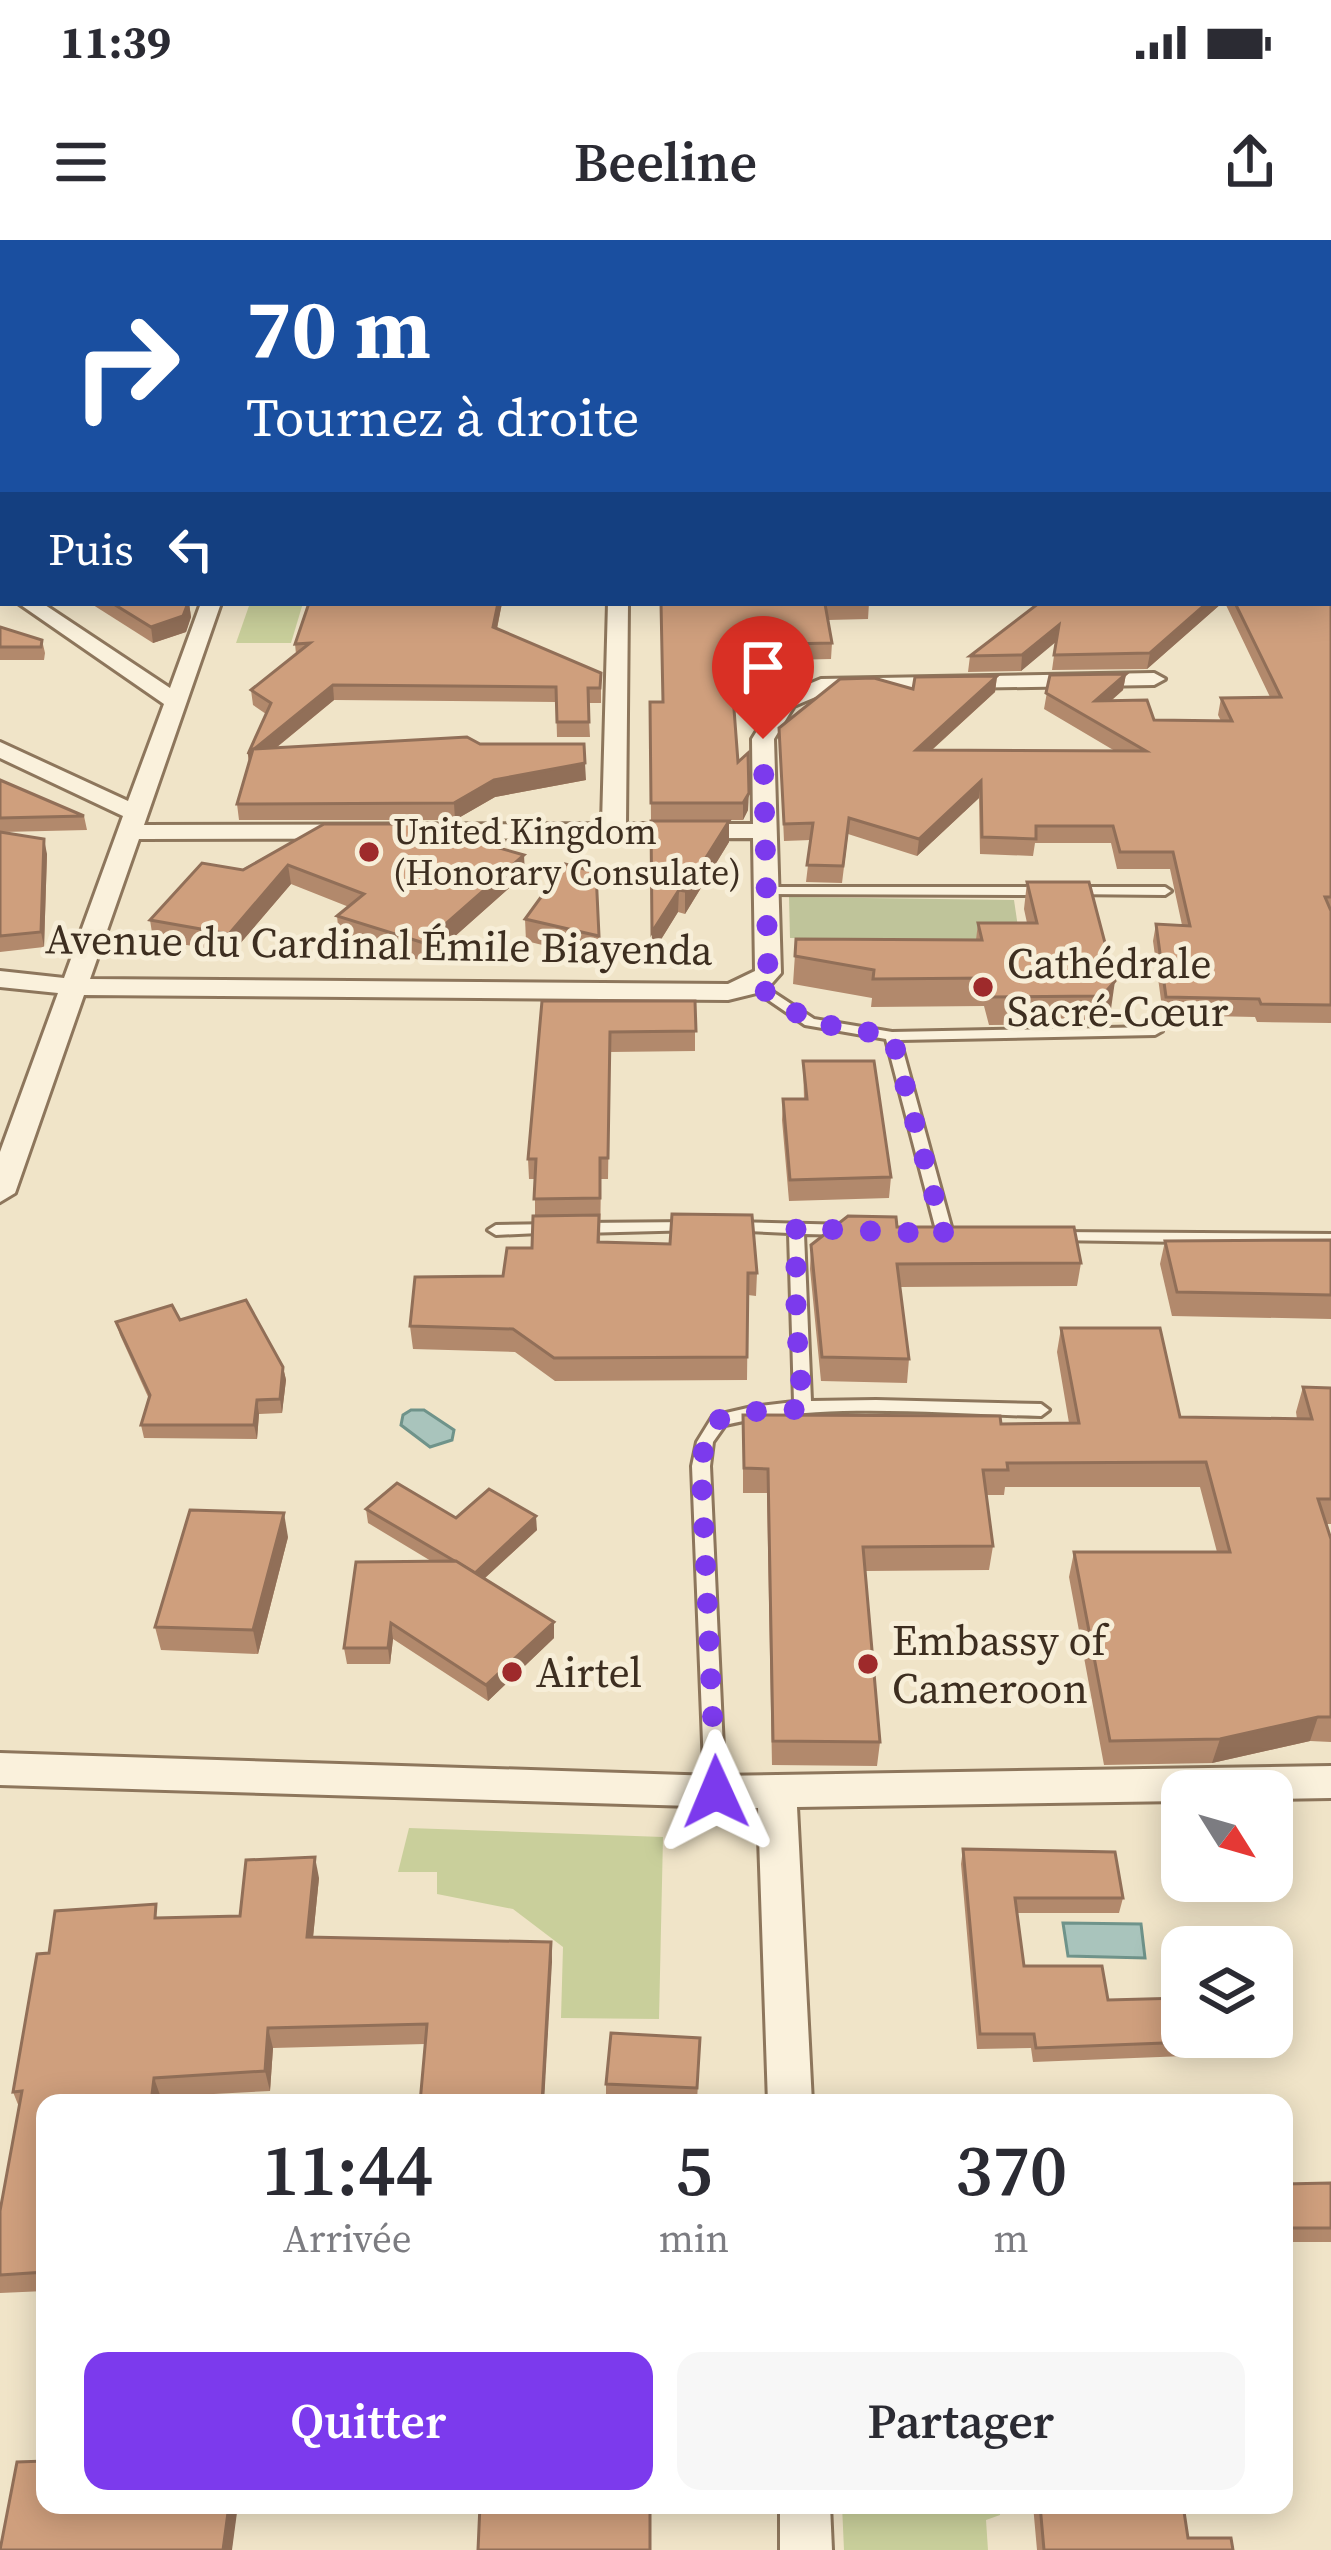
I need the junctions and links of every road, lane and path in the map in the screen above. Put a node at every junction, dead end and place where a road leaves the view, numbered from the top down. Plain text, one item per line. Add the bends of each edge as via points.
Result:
1 (32, 606) edge
2 (210, 606) edge
3 (618, 606) edge
4 (1154, 679) dead end
5 (173, 700) junction
6 (0, 749) edge
7 (129, 822) junction
8 (763, 831) junction
9 (614, 832) junction
10 (767, 891) junction
11 (1165, 891) dead end
12 (0, 979) edge
13 (756, 985) junction
14 (71, 987) junction
15 (1155, 1031) dead end
16 (892, 1036) junction
17 (0, 1193) edge
18 (796, 1228) junction
19 (496, 1229) dead end
20 (860, 1231) edge
21 (923, 1233) edge
22 (944, 1234) junction
23 (967, 1235) edge
24 (1034, 1237) edge
25 (1331, 1239) edge
26 (803, 1409) junction
27 (1041, 1410) dead end
28 (0, 1769) edge
29 (1331, 1782) edge
30 (716, 1792) junction
31 (777, 1792) junction
32 (790, 2094) edge
33 (805, 2514) edge
34 (806, 2550) edge

1 - 5 street
2 - 5 street
3 - 9 street via 602,749
4 - 8 street via 829,684 806,691 786,702 763,739
5 - 7 street
6 - 7 street
7 - 9 street
7 - 14 street
8 - 9 street
8 - 10 street
10 - 11 lane
10 - 13 street via 768,973
12 - 14 street, Avenue du Cardinal Émile Biayenda
13 - 14 street, Avenue du Cardinal Émile Biayenda via 728,992
13 - 16 lane via 810,1022
14 - 17 street
15 - 16 lane
16 - 22 lane
18 - 19 lane
18 - 20 lane
18 - 26 lane
21 - 22 lane
22 - 23 lane
24 - 25 lane
26 - 27 lane
26 - 30 lane via 718,1420 705,1442
28 - 30 street
29 - 31 street
30 - 31 street
31 - 32 street
33 - 34 street

